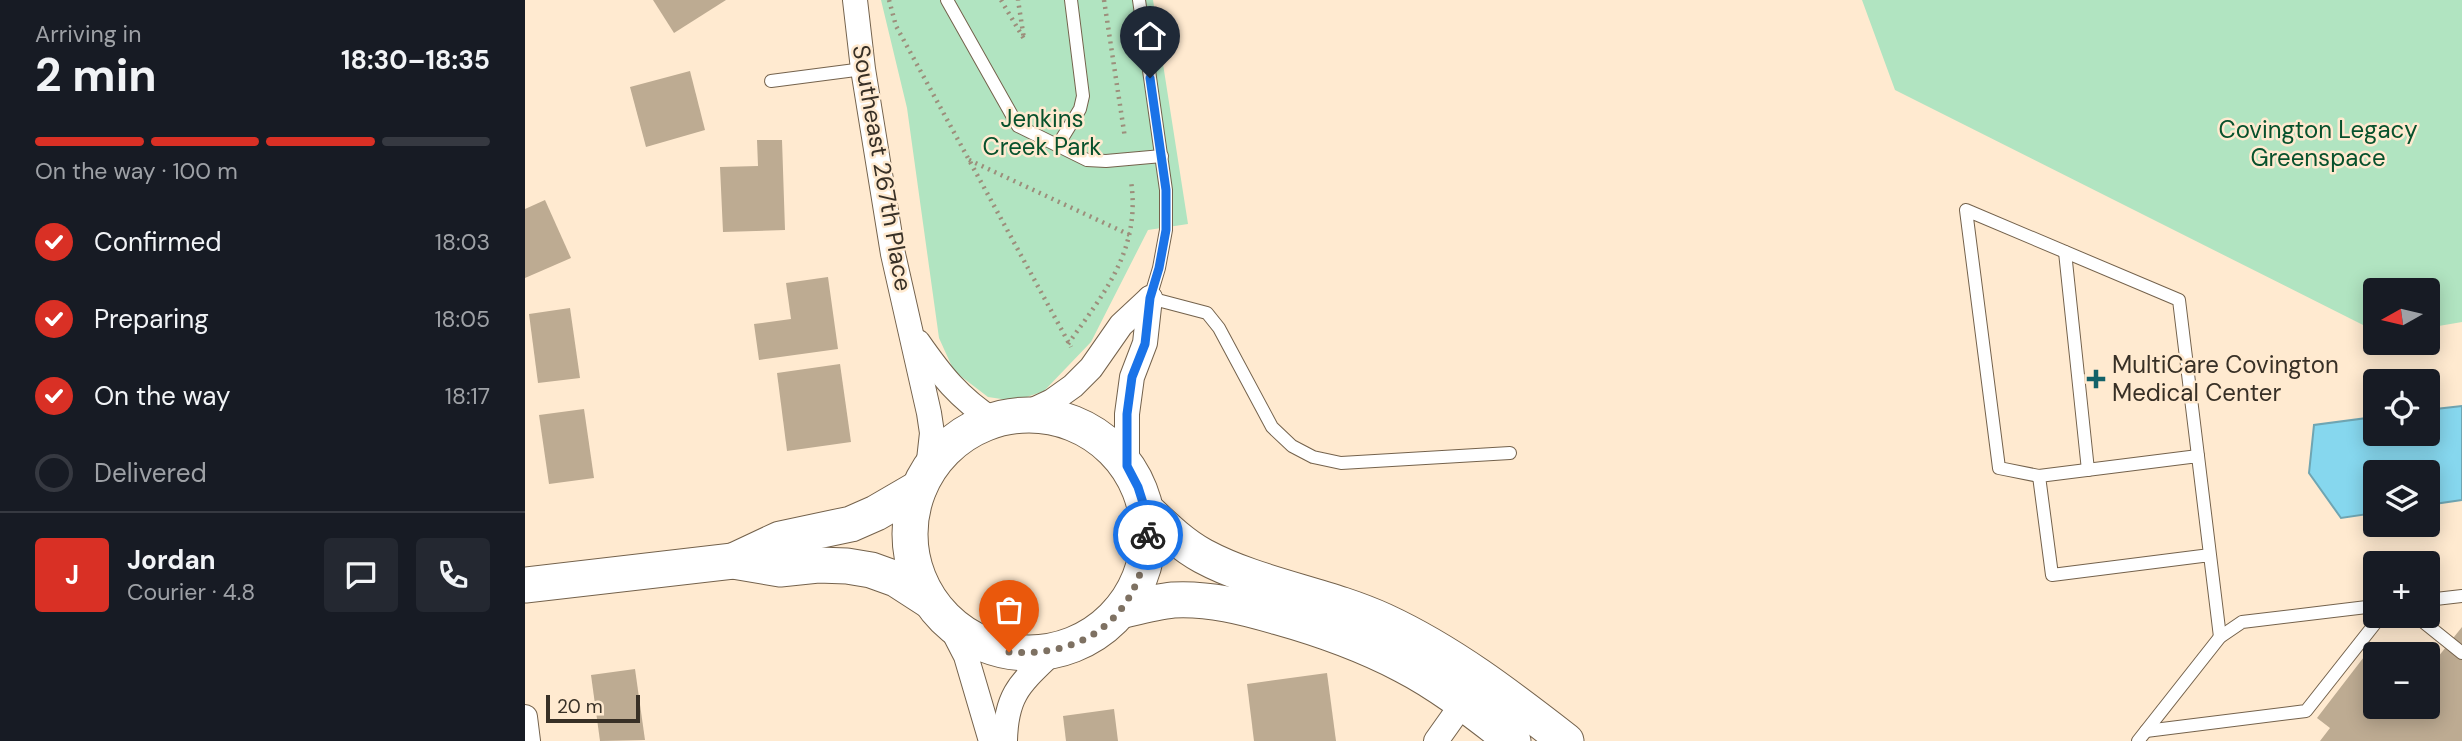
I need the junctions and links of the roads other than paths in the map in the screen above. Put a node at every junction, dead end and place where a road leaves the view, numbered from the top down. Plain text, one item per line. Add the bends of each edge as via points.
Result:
1 (855, 0) edge
2 (947, 0) edge
3 (1071, 0) edge
4 (1139, 0) edge
5 (863, 69) junction
6 (771, 81) dead end
7 (1058, 145) junction
8 (1162, 156) junction
9 (2065, 252) junction
10 (1150, 298) junction
11 (913, 336) junction
12 (1007, 418) junction
13 (1510, 453) dead end
14 (2198, 456) junction
15 (1127, 466) junction
16 (2088, 470) junction
17 (2039, 476) junction
18 (924, 479) junction
19 (1145, 509) junction
20 (2210, 555) junction
21 (733, 561) junction
22 (525, 585) edge
23 (2462, 596) edge
24 (2440, 599) edge
25 (2363, 607) edge
26 (1120, 611) junction
27 (940, 612) junction
28 (2371, 628) edge
29 (2431, 628) edge
30 (2220, 637) junction
31 (1054, 651) junction
32 (2462, 653) edge
33 (1463, 703) junction
34 (525, 717) edge
35 (2142, 736) edge
36 (528, 741) edge
37 (991, 741) edge
38 (1005, 741) edge
39 (1436, 741) edge
40 (1513, 741) edge
41 (1566, 741) edge

1 - 5 street, Southeast 267th Place
2 - 7 lane via 1017,126
3 - 7 lane via 1083,96 1080,110
4 - 8 lane
5 - 6 lane
5 - 11 street, Southeast 267th Place via 893,254
7 - 8 lane via 1087,160
8 - 10 lane via 1166,230
9 - 14 lane via 2179,300
9 - 16 lane
9 - 17 lane via 1966,210 1999,468
10 - 12 street via 1121,325 1073,386 1052,401
10 - 13 lane via 1207,313 1272,427 1292,446 1313,457 1341,463
10 - 15 street via 1145,344 1132,377
11 - 12 street, Southeast 267th Place via 948,384 970,405
11 - 18 street, Southeast 267th Place via 932,433
12 - 15 street via 1052,417 1081,427
12 - 18 street via 968,431 946,448
14 - 16 lane
14 - 20 lane
15 - 19 street
16 - 17 lane
17 - 20 lane via 2052,575
18 - 21 street via 876,513 851,524 780,539
18 - 27 street via 912,511 911,546 919,581
19 - 26 street via 1145,563
19 - 41 street via 1182,542 1233,570 1346,606 1413,635 1484,678
20 - 30 lane
21 - 22 street
21 - 27 street via 780,569 818,565 871,570 896,579
23 - 24 lane
25 - 30 lane via 2242,622
26 - 31 street via 1091,637
26 - 33 street via 1195,600 1253,609 1363,645
27 - 31 street via 967,637 988,646 1032,654
27 - 37 street via 966,656
28 - 35 lane via 2305,710
29 - 32 lane
30 - 35 lane
31 - 38 street via 1009,703
33 - 39 street
33 - 40 street
34 - 36 street

